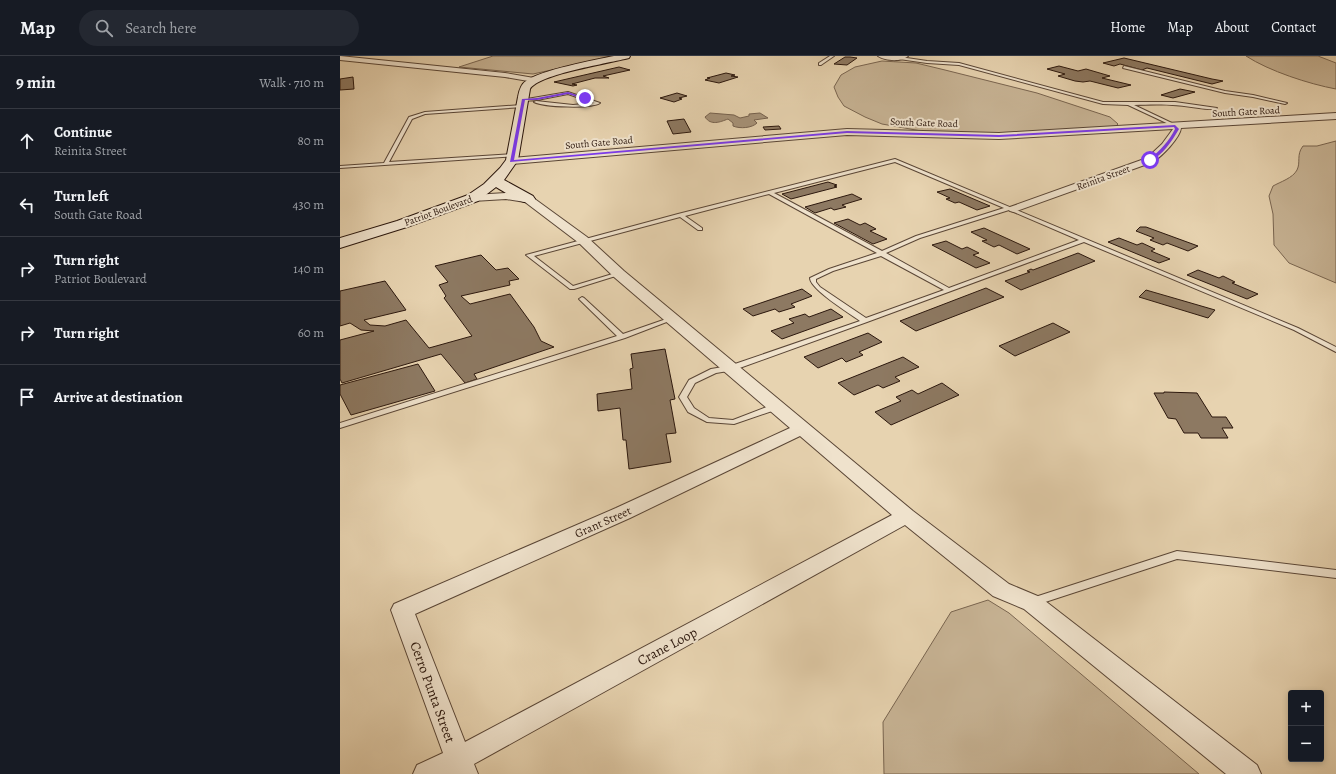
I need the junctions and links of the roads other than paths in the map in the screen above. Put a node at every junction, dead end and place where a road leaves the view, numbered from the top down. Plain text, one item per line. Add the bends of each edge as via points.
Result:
1 (626, 56) edge
2 (832, 56) edge
3 (881, 56) edge
4 (1108, 56) edge
5 (902, 57) edge
6 (340, 58) edge
7 (1118, 58) dead end
8 (820, 64) dead end
9 (1124, 67) dead end
10 (534, 80) junction
11 (522, 103) junction
12 (1285, 103) dead end
13 (1128, 104) junction
14 (564, 105) junction
15 (1215, 108) dead end
16 (560, 110) dead end
17 (1336, 116) edge
18 (1175, 126) junction
19 (510, 162) junction
20 (386, 164) junction
21 (340, 168) edge
22 (495, 180) junction
23 (768, 192) junction
24 (473, 198) junction
25 (528, 199) junction
26 (1012, 208) junction
27 (680, 215) junction
28 (700, 229) dead end
29 (583, 240) junction
30 (1084, 240) junction
31 (340, 243) edge
32 (880, 254) junction
33 (619, 274) junction
34 (949, 290) junction
35 (582, 299) dead end
36 (674, 318) junction
37 (865, 321) junction
38 (623, 337) junction
39 (1336, 350) edge
40 (731, 368) junction
41 (775, 407) junction
42 (340, 426) edge
43 (802, 429) junction
44 (906, 516) junction
45 (1336, 574) edge
46 (1032, 603) junction
47 (402, 610) joint
48 (461, 767) edge
49 (427, 774) edge
50 (1247, 774) edge

1 - 10 street
2 - 8 lane
3 - 5 street
4 - 7 lane
5 - 13 lane via 959,64 1103,104
6 - 10 street
9 - 12 lane via 1225,92
10 - 11 street via 526,88
11 - 14 lane
11 - 14 lane via 568,93 598,104
11 - 19 street
11 - 20 lane via 425,113 410,118
13 - 15 lane via 1181,103 1204,109
13 - 18 lane
14 - 16 lane
17 - 18 street, South Gate Road
18 - 19 street, South Gate Road via 999,136 847,132
18 - 26 street, Reinita Street via 1177,129 1171,140 1150,160
19 - 20 lane
19 - 22 street, Patriot Boulevard
20 - 21 lane
22 - 24 street, Patriot Boulevard
22 - 25 street
23 - 26 lane via 894,160
23 - 27 lane
23 - 32 lane
24 - 25 street via 506,196
24 - 31 street, Patriot Boulevard
25 - 29 street
26 - 30 lane
26 - 32 lane via 918,237
27 - 28 lane
27 - 29 lane
29 - 33 street
29 - 33 lane via 529,256 572,288
30 - 34 lane
30 - 39 lane via 1296,329
32 - 34 lane
32 - 37 lane via 813,278 818,288
33 - 36 street
34 - 37 lane
35 - 38 lane
36 - 38 lane
36 - 40 street
37 - 40 lane
38 - 42 lane
40 - 41 street
40 - 41 lane via 714,371 692,382 683,397 691,410 707,420 734,422
41 - 43 street
43 - 44 street
43 - 47 street, Grant Street via 623,513
44 - 46 street via 1001,590
44 - 48 street, Crane Loop
45 - 46 lane via 1177,555
46 - 50 street
47 - 48 street, Cerro Punta Street
48 - 49 street, Crane Loop

